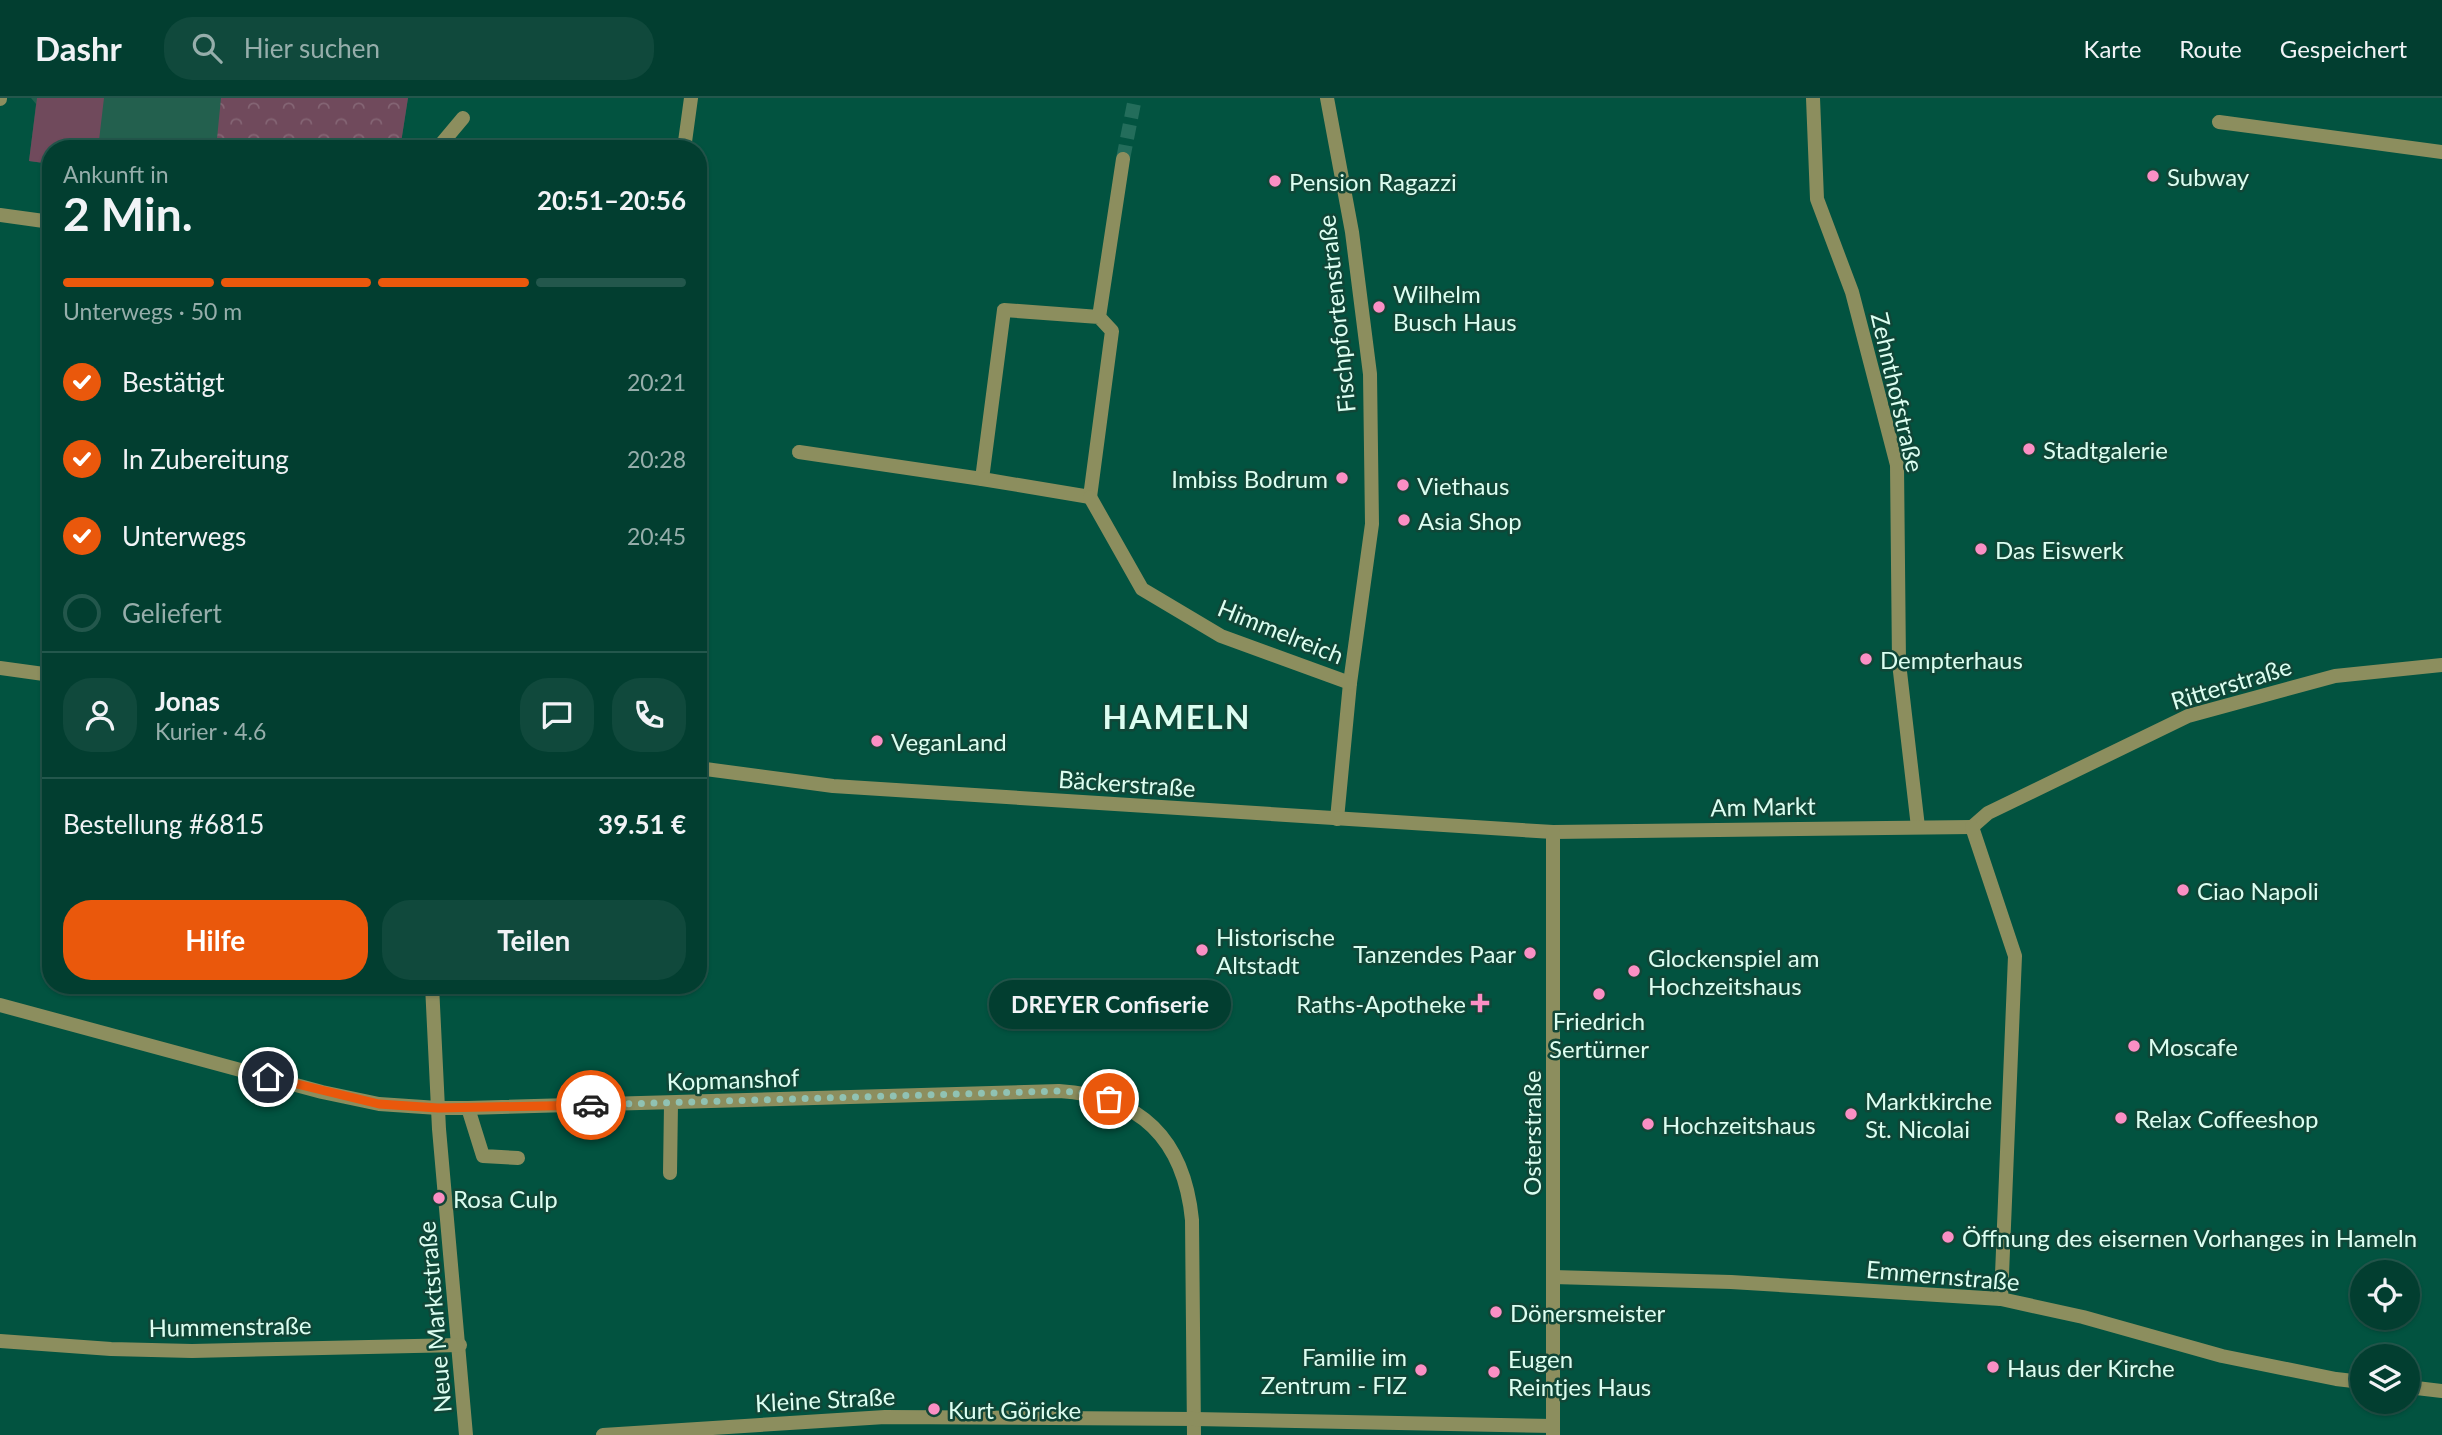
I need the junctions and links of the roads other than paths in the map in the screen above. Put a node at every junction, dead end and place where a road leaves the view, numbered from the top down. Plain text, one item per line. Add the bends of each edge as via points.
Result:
1 (691, 98) edge
2 (1327, 98) edge
3 (1813, 98) edge
4 (463, 118) dead end
5 (2219, 122) dead end
6 (445, 140) edge
7 (685, 140) edge
8 (2442, 152) edge
9 (1123, 159) tunnel mouth
10 (0, 215) edge
11 (42, 221) edge
12 (1099, 317) junction
13 (799, 452) dead end
14 (982, 478) junction
15 (1090, 497) junction
16 (2442, 665) edge
17 (0, 668) edge
18 (42, 674) edge
19 (1350, 683) junction
20 (707, 769) edge
21 (1337, 819) junction
22 (1919, 827) junction
23 (1972, 827) junction
24 (1553, 832) junction
25 (432, 994) edge
26 (0, 1005) edge
27 (671, 1104) junction
28 (438, 1108) junction
29 (468, 1108) junction
30 (518, 1158) dead end
31 (670, 1173) dead end
32 (1553, 1277) junction
33 (2001, 1299) junction
34 (0, 1341) edge
35 (460, 1345) junction
36 (2350, 1381) edge
37 (2420, 1388) edge
38 (2442, 1391) edge
39 (1195, 1419) junction
40 (1553, 1431) edge
41 (466, 1435) edge
42 (603, 1435) edge
43 (1194, 1435) edge

1 - 7 street
2 - 19 street, Fischpfortenstraße via 1352,232 1370,374 1372,524
3 - 22 street, Zehnthofstraße via 1817,199 1852,292 1897,465 1899,663
4 - 6 street
5 - 8 street
9 - 12 street
10 - 11 street
12 - 14 street via 1004,310
12 - 15 street via 1112,331
13 - 14 street
14 - 15 street
15 - 19 street, Himmelreich via 1142,589 1221,636
16 - 23 street, Ritterstraße via 2335,676 2188,716 1988,813
17 - 18 street
19 - 21 street, Fischpfortenstraße
20 - 21 street, Bäckerstraße via 833,786
21 - 24 street, Bäckerstraße
22 - 23 street, Am Markt
22 - 24 street, Am Markt
23 - 33 street via 2015,957
24 - 32 street, Osterstraße
25 - 28 street, Neue Marktstraße
26 - 28 street, Kopmanshof via 322,1092 379,1104
27 - 29 street, Kopmanshof
27 - 31 street
27 - 39 street, Kopmanshof via 1059,1091 1109,1099 1131,1110 1168,1145 1190,1193
28 - 29 street, Kopmanshof
28 - 35 street, Neue Marktstraße
29 - 30 street via 483,1156
32 - 33 street, Emmernstraße
32 - 40 street, Osterstraße
33 - 36 street, Emmernstraße via 2222,1356
34 - 35 street, Hummenstraße via 192,1351
35 - 41 street, Neue Marktstraße
37 - 38 street
39 - 40 street, Kleine Straße
39 - 42 street, Kleine Straße via 885,1417
39 - 43 street, Kopmanshof

